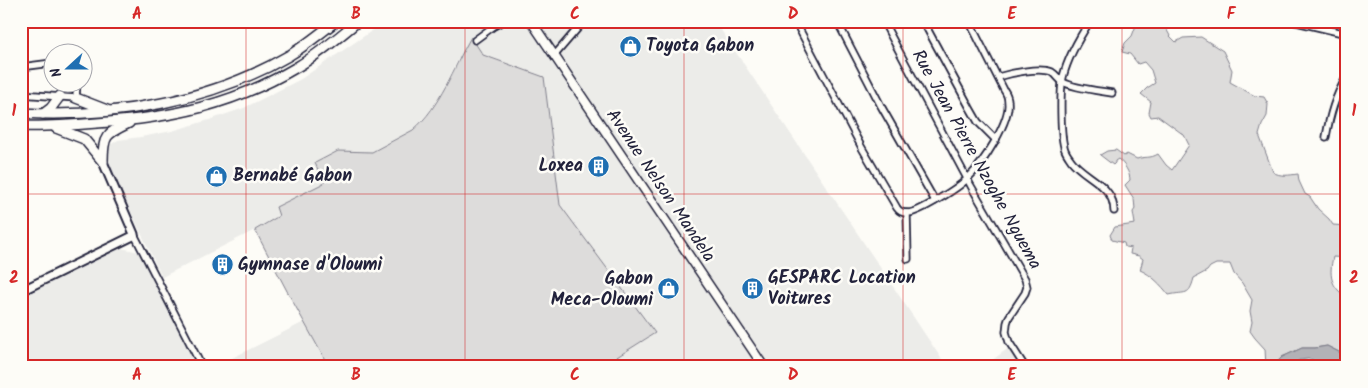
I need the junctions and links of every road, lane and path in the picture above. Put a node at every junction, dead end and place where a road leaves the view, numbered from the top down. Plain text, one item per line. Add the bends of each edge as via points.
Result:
1 (336, 21) edge
2 (358, 21) edge
3 (503, 21) edge
4 (531, 21) edge
5 (584, 21) edge
6 (795, 21) edge
7 (837, 21) edge
8 (883, 21) edge
9 (923, 21) edge
10 (969, 21) edge
11 (1090, 21) edge
12 (1292, 21) edge
13 (1347, 34) edge
14 (475, 40) dead end
15 (554, 56) junction
16 (42, 64) edge
17 (21, 66) edge
18 (1347, 76) edge
19 (998, 77) junction
20 (1062, 82) junction
21 (76, 92) edge
22 (1112, 93) dead end
23 (21, 94) edge
24 (60, 96) junction
25 (76, 98) junction
26 (110, 110) junction
27 (21, 113) edge
28 (43, 114) junction
29 (134, 121) junction
30 (21, 126) edge
31 (51, 127) junction
32 (1326, 138) dead end
33 (996, 140) junction
34 (103, 162) junction
35 (967, 179) junction
36 (935, 201) junction
37 (1114, 211) dead end
38 (907, 213) junction
39 (134, 234) junction
40 (908, 259) dead end
41 (21, 290) edge
42 (202, 367) edge
43 (764, 367) edge
44 (1025, 367) edge

1 - 26 highway via 290,55 219,88 173,101
2 - 29 highway via 298,66 257,87 198,109
3 - 14 street
4 - 15 main road, Avenue Nelson Mandela
5 - 15 street
6 - 38 street via 862,148 897,208
7 - 36 street
8 - 35 street, Rue Jean Pierre Nzoghe Nguema
9 - 33 street via 978,122
10 - 19 street
11 - 20 street via 1069,59
12 - 13 street
15 - 43 main road, Avenue Nelson Mandela
16 - 17 street
18 - 32 street via 1329,116
19 - 20 street via 1045,70 1058,76
19 - 33 street via 1008,101 1006,118
20 - 22 street
20 - 37 street via 1065,151 1107,192
21 - 25 street
23 - 24 street
24 - 25 street
24 - 28 highway
25 - 26 highway
26 - 28 highway
27 - 28 highway
29 - 31 highway
29 - 34 highway via 111,132 106,138
30 - 31 highway
31 - 34 highway via 84,139
33 - 35 street
34 - 39 street
35 - 36 street
35 - 44 street, Rue Jean Pierre Nzoghe Nguema via 1025,279 1025,293 1006,323 1006,332
36 - 38 street
38 - 40 street
39 - 41 street
39 - 42 street

